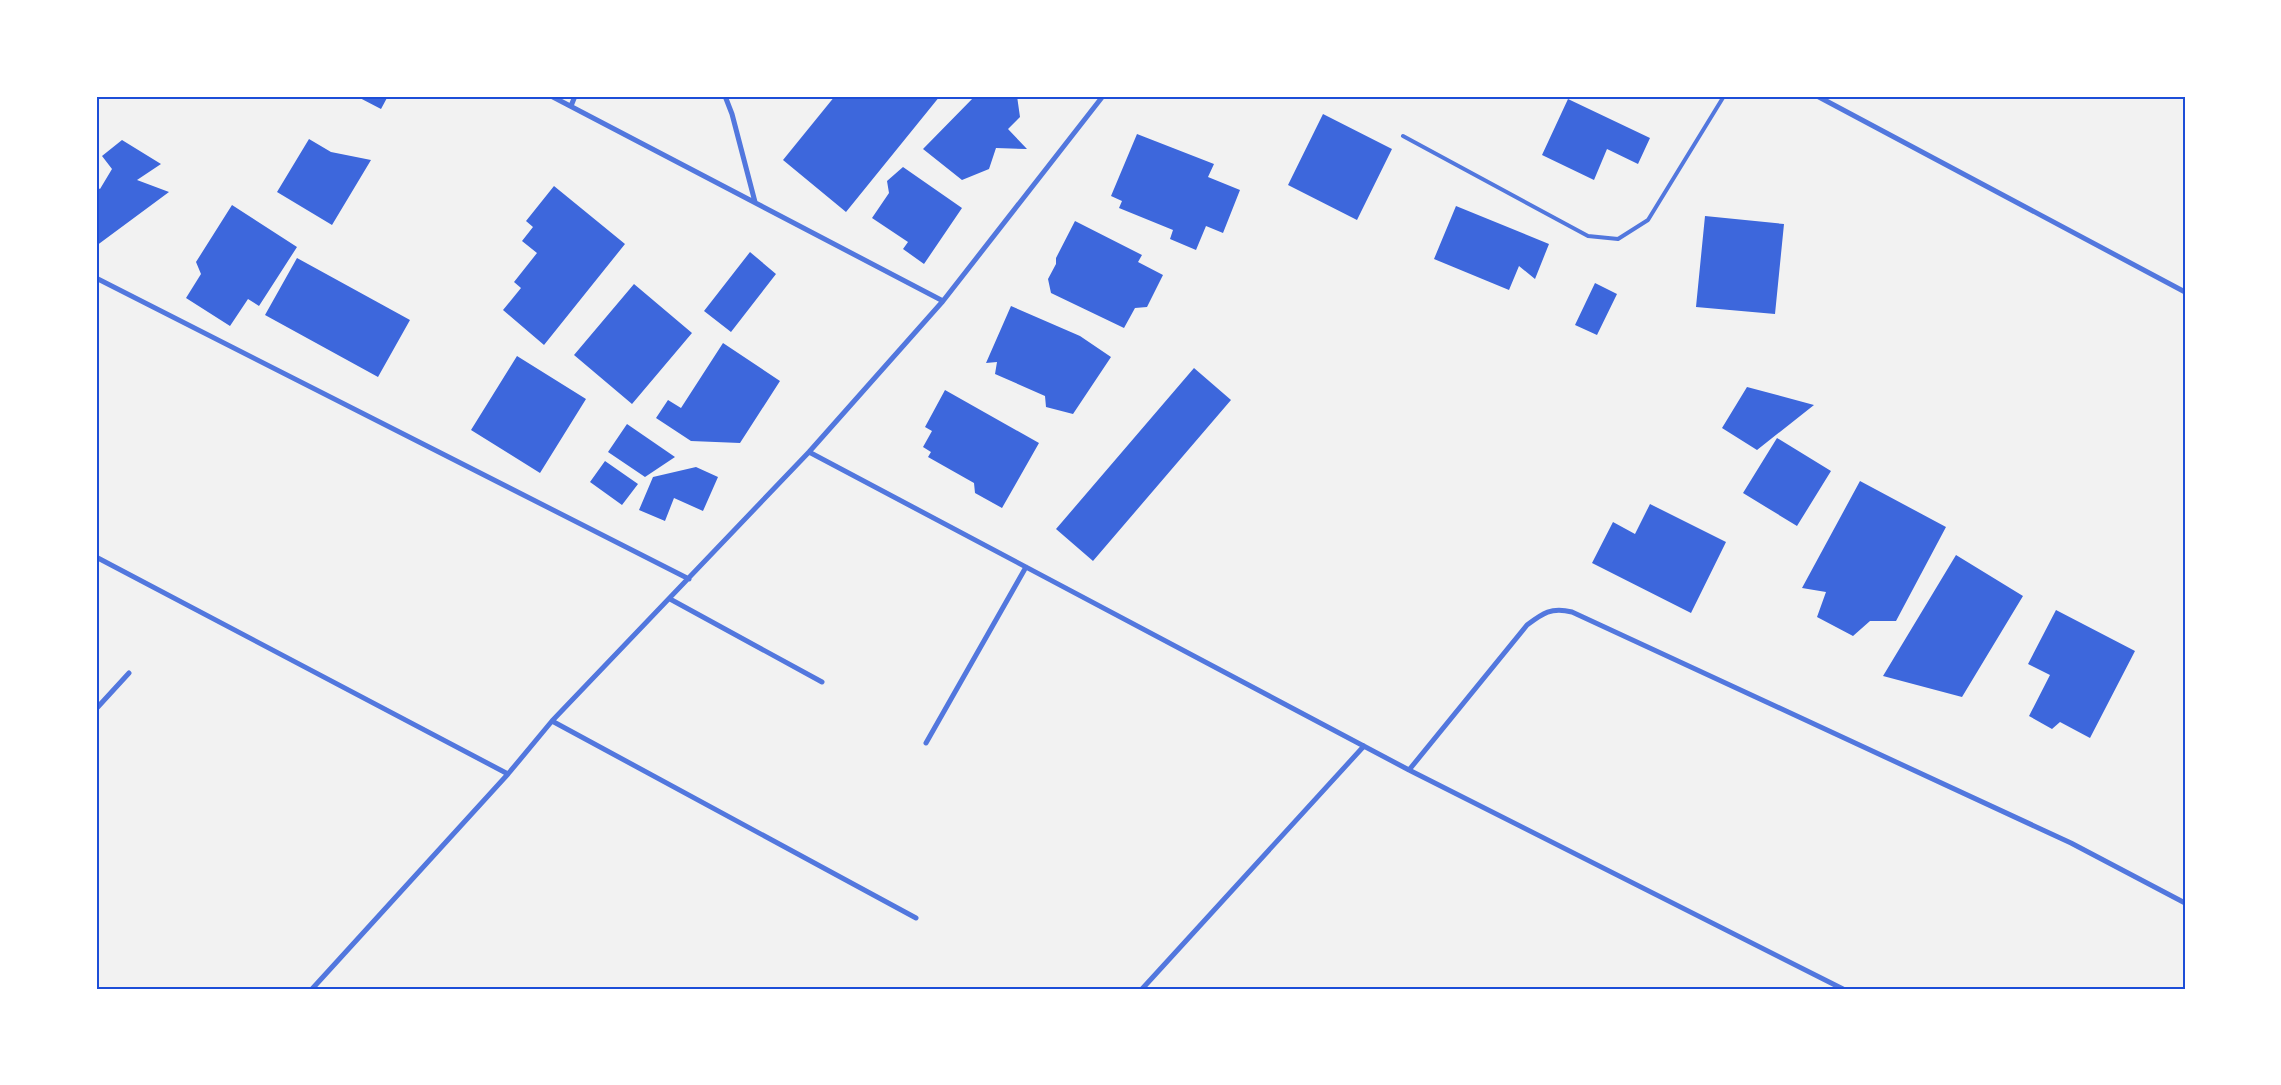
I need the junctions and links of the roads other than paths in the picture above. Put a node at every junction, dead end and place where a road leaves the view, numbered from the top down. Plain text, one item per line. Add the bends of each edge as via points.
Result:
1 (551, 96) edge
2 (575, 96) edge
3 (725, 96) edge
4 (1103, 96) edge
5 (1724, 96) edge
6 (1816, 96) edge
7 (571, 106) junction
8 (1402, 136) dead end
9 (755, 202) junction
10 (96, 278) edge
11 (2185, 292) edge
12 (943, 301) junction
13 (809, 452) junction
14 (96, 557) edge
15 (1026, 567) junction
16 (689, 579) junction
17 (670, 599) junction
18 (128, 673) dead end
19 (822, 682) dead end
20 (96, 709) edge
21 (552, 721) junction
22 (926, 743) dead end
23 (1364, 746) junction
24 (1409, 770) junction
25 (508, 774) junction
26 (2185, 903) edge
27 (916, 918) dead end
28 (312, 989) edge
29 (1142, 989) edge
30 (1844, 989) edge

1 - 7 street
2 - 7 street
3 - 9 street
4 - 12 street
5 - 8 lane via 1648,220 1618,239 1588,236
6 - 11 street
7 - 9 street
9 - 12 street
10 - 16 street
12 - 13 street
13 - 15 street
13 - 16 street
14 - 25 street
15 - 22 street
15 - 23 street
16 - 17 street
17 - 19 street
17 - 21 street
18 - 20 street
21 - 25 street
21 - 27 street
23 - 24 street
23 - 29 street
24 - 26 street via 1527,625 1556,608 1572,612 2071,844
24 - 30 street
25 - 28 street

